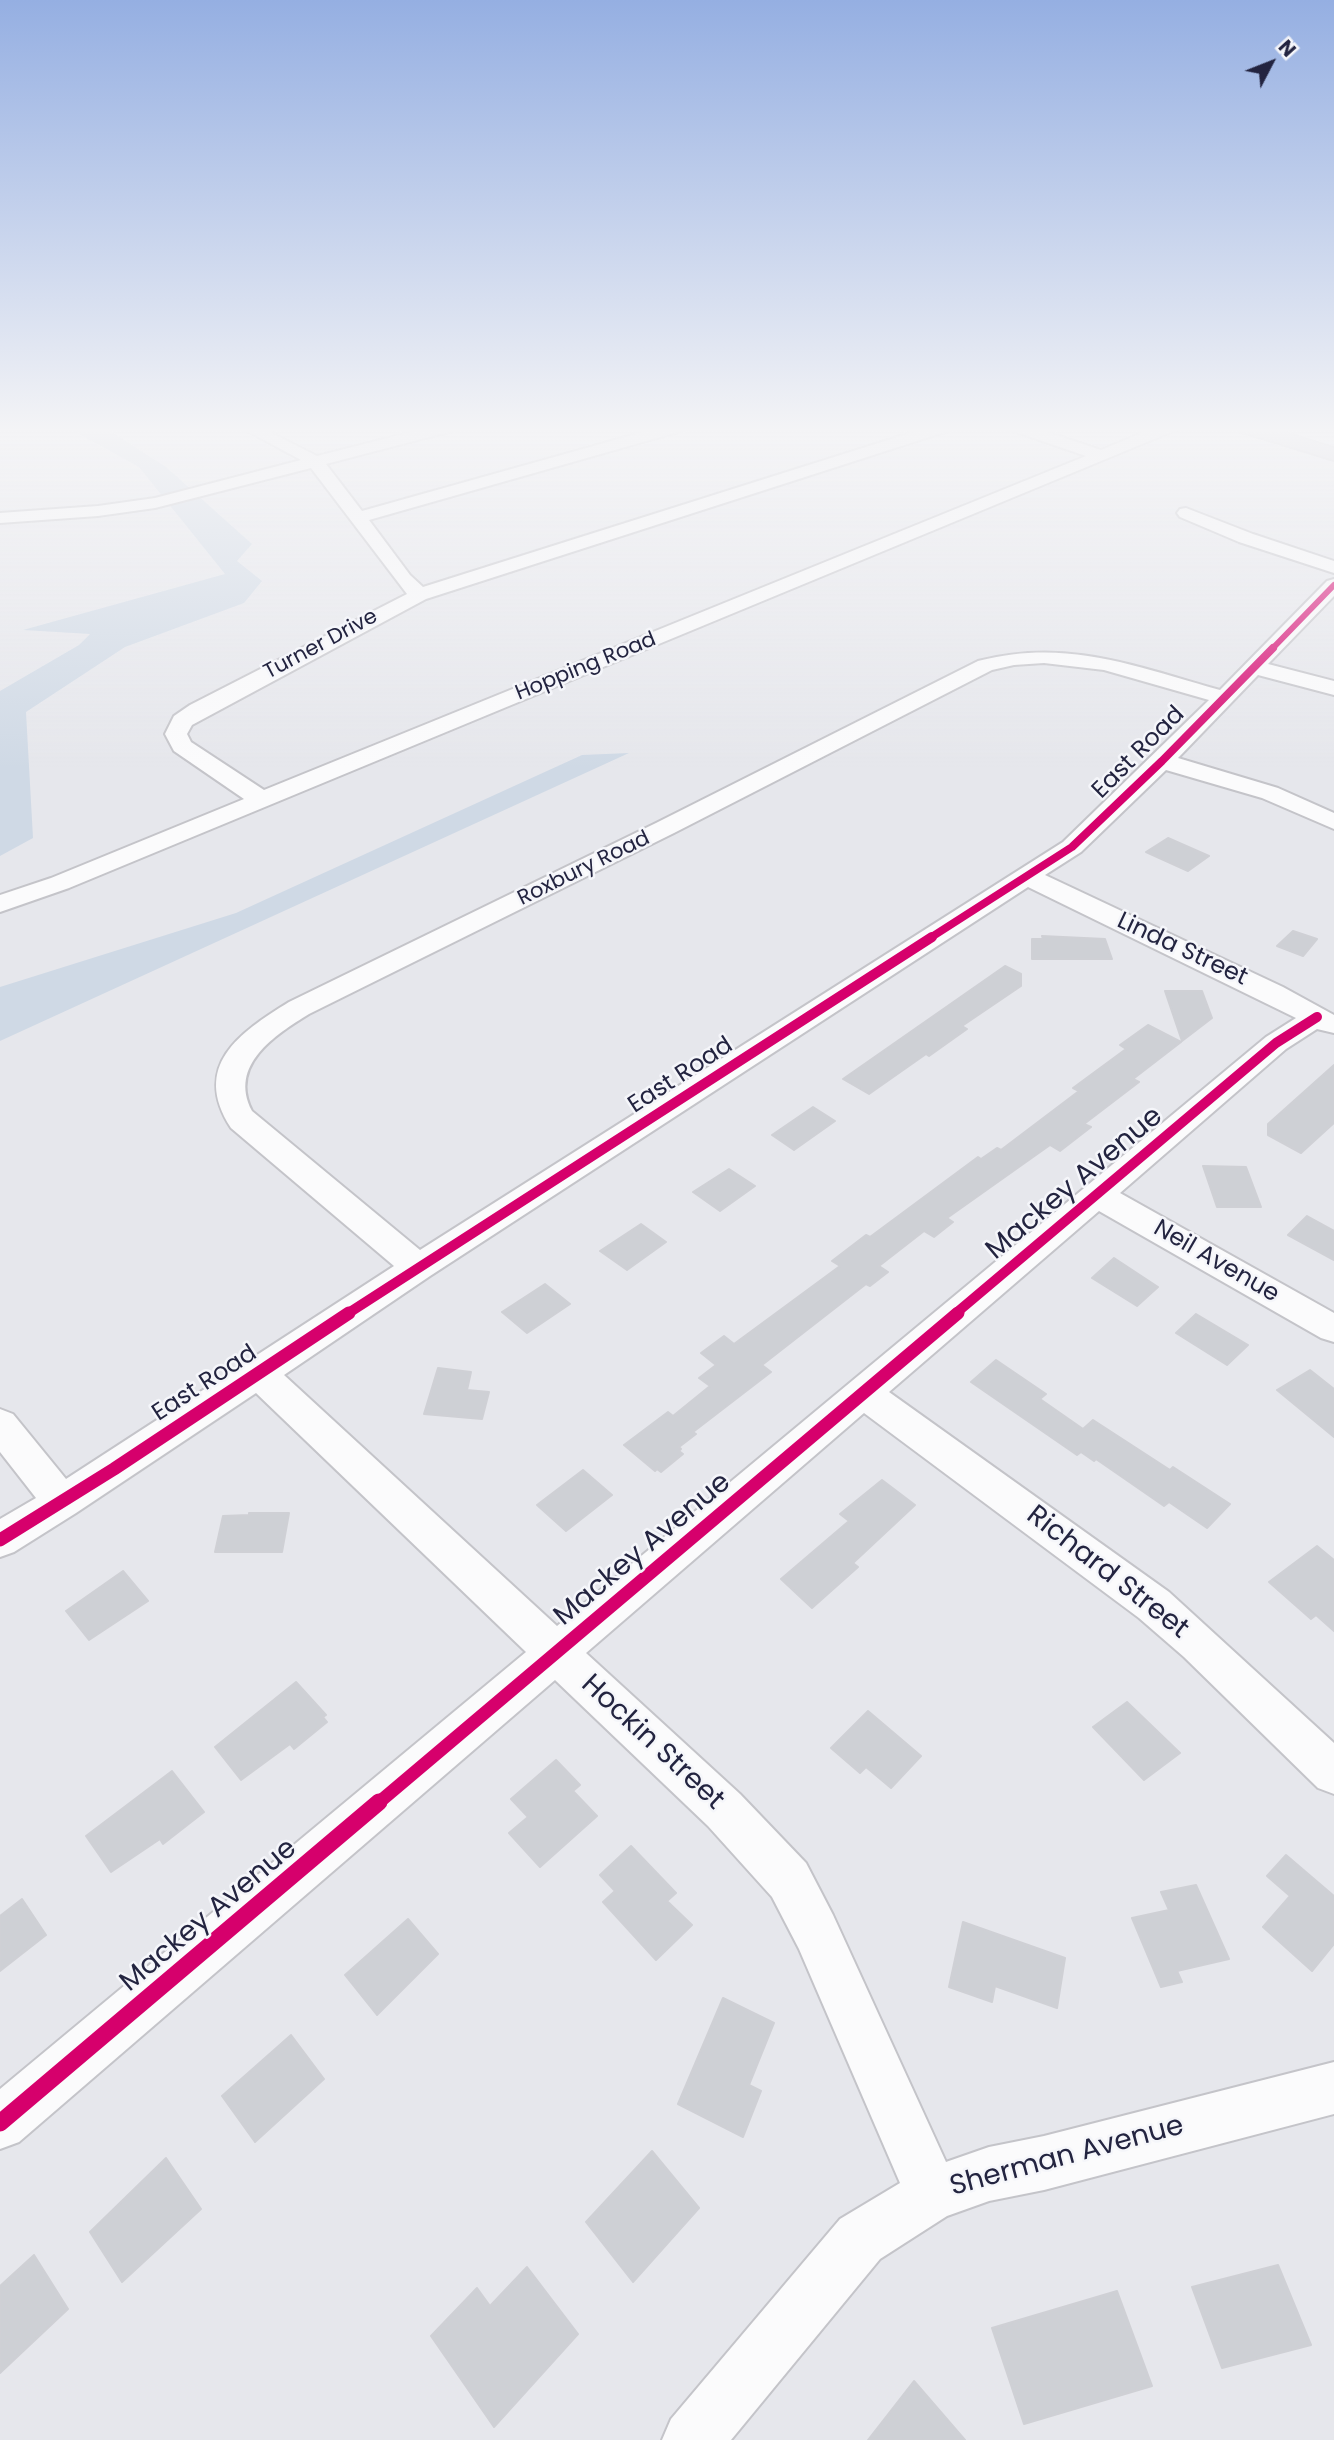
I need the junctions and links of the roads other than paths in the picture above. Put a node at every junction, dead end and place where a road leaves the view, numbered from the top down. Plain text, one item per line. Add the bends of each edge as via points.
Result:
1 (374, 541) edge
2 (586, 541) edge
3 (891, 541) edge
4 (1255, 541) edge
5 (1334, 567) edge
6 (1334, 585) edge
7 (419, 594) junction
8 (1253, 667) junction
9 (1334, 688) edge
10 (1222, 697) junction
11 (1161, 761) junction
12 (261, 799) junction
13 (1334, 822) edge
14 (1028, 877) junction
15 (0, 904) edge
16 (1326, 1022) edge
17 (1097, 1195) junction
18 (418, 1267) junction
19 (1334, 1329) edge
20 (258, 1374) junction
21 (864, 1393) junction
22 (0, 1424) edge
23 (62, 1502) junction
24 (0, 1541) edge
25 (556, 1653) junction
26 (1334, 1773) edge
27 (1334, 2088) edge
28 (0, 2123) edge
29 (932, 2194) junction
30 (692, 2440) edge

1 - 7 street
2 - 7 street, Turner Drive
3 - 12 street, Hopping Road
4 - 5 street
6 - 8 street, East Road
7 - 12 street, Turner Drive via 182,721 176,734 183,746
8 - 9 street
8 - 10 street, East Road
10 - 11 street, East Road
10 - 18 street, Roxbury Road via 1086,660 1020,657 985,665 271,1025 245,1049 231,1079 231,1100 242,1121
11 - 13 street via 1270,793
11 - 14 street, East Road via 1072,847
12 - 15 street, Hopping Road
14 - 16 street, Linda Street via 1273,992
14 - 18 street, East Road
16 - 17 street, Mackey Avenue via 1276,1043
17 - 19 street, Neil Avenue
17 - 21 street, Mackey Avenue
18 - 20 street, East Road
20 - 23 street, East Road
20 - 25 street, Hockin Street
21 - 25 street, Mackey Avenue
21 - 26 street, Richard Street via 1144,1597
22 - 23 street
23 - 24 street, East Road
25 - 28 street, Mackey Avenue
25 - 29 street, Hockin Street via 724,1810 789,1880
27 - 29 street, Sherman Avenue via 989,2174
29 - 30 street, Sherman Avenue via 860,2239

